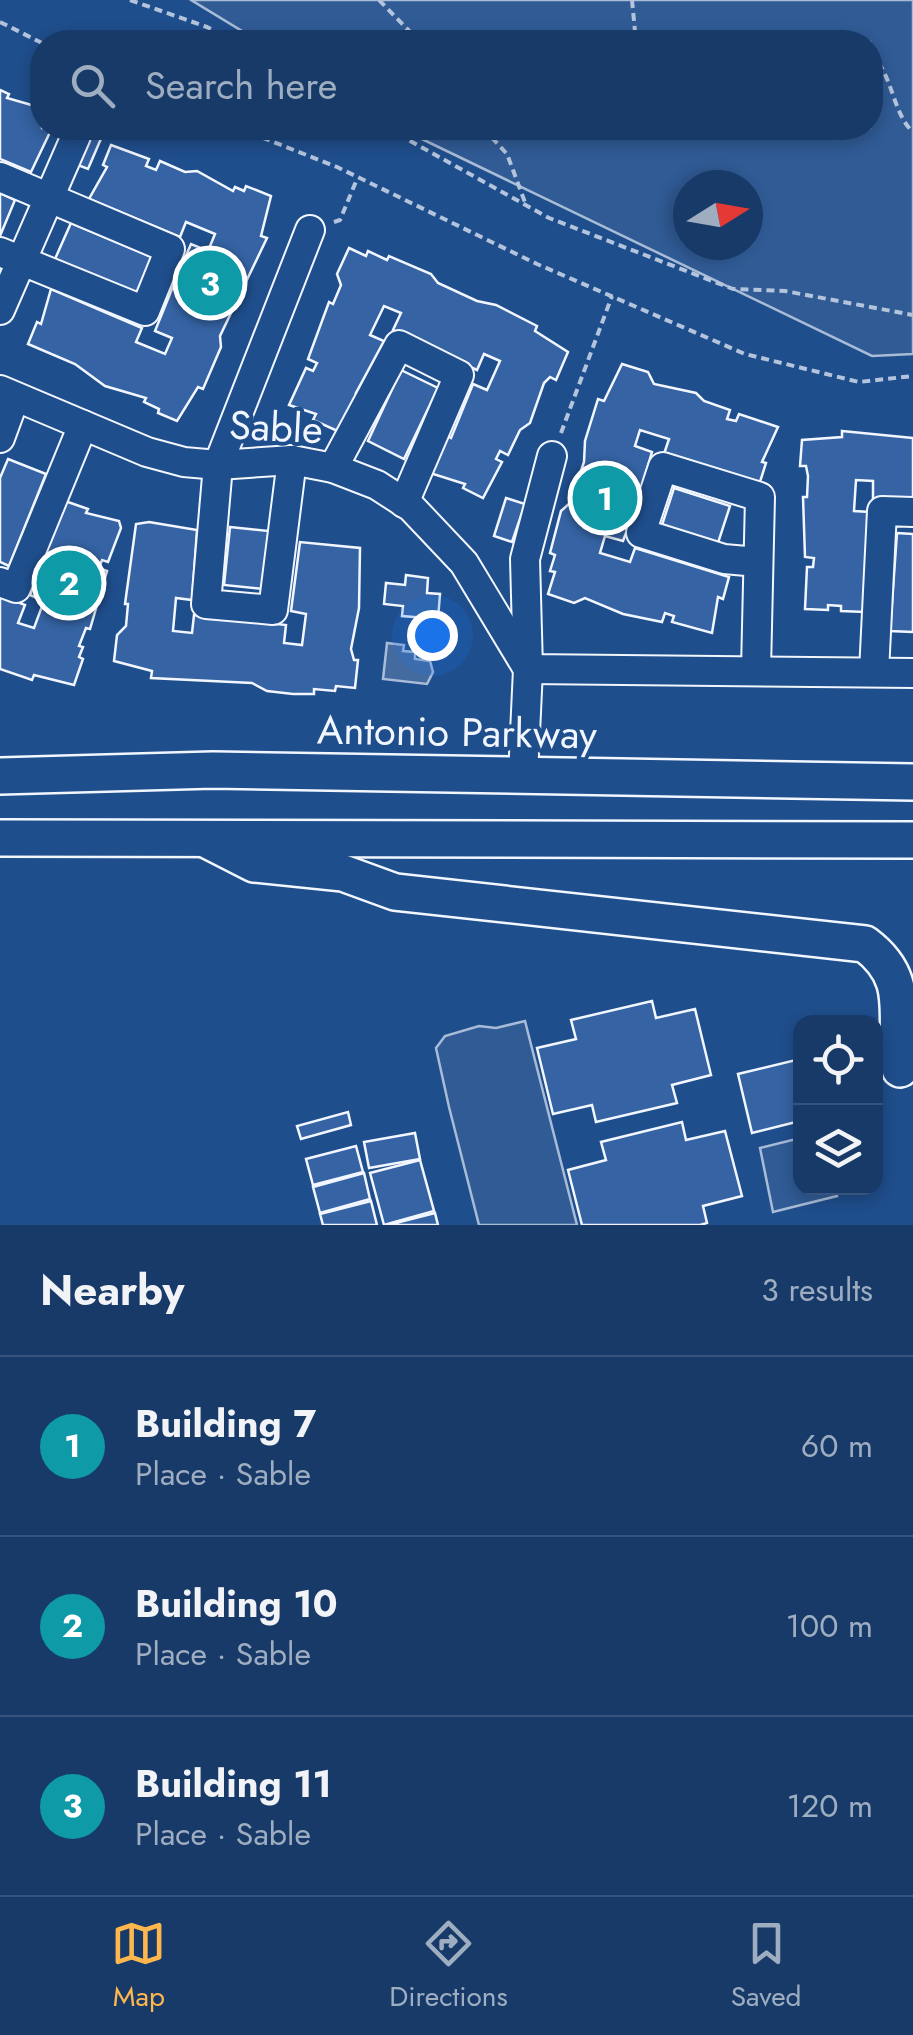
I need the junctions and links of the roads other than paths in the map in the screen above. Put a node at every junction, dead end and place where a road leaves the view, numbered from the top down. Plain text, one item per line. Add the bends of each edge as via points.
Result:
1 (74, 140) edge
2 (0, 177) edge
3 (49, 199) junction
4 (310, 230) road end
5 (11, 256) edge
6 (0, 310) edge
7 (8, 393) edge
8 (82, 425) junction
9 (0, 438) edge
10 (552, 456) road end
11 (292, 460) junction
12 (218, 465) junction
13 (334, 468) junction
14 (404, 502) junction
15 (913, 512) edge
16 (758, 562) junction
17 (0, 582) edge
18 (528, 669) junction
19 (756, 670) junction
20 (874, 672) junction
21 (913, 672) edge
22 (0, 776) edge
23 (523, 776) junction
24 (913, 782) edge
25 (0, 838) edge
26 (202, 838) junction
27 (913, 840) edge
28 (907, 1079) edge

1 - 3 street
2 - 3 street
3 - 5 street
3 - 5 street via 170,249 145,311
4 - 12 street
5 - 6 street
7 - 8 street, Sable
7 - 9 street
8 - 12 street, Sable via 147,452
8 - 17 street via 16,588
10 - 18 street via 526,559
11 - 12 street, Sable
11 - 12 street via 273,610 206,604
11 - 13 street, Sable
13 - 14 street, Sable
13 - 14 street via 399,345 460,375
14 - 18 street, Sable via 464,563
15 - 20 street via 882,511
16 - 16 street via 760,497 663,467 640,533 724,559
16 - 19 street
18 - 19 street
18 - 23 street
19 - 20 street
20 - 21 street
22 - 23 main road, Antonio Parkway via 213,770
23 - 24 main road, Antonio Parkway
25 - 26 main road
26 - 27 main road
26 - 28 main road via 254,864 343,873 395,892 865,944 896,973

